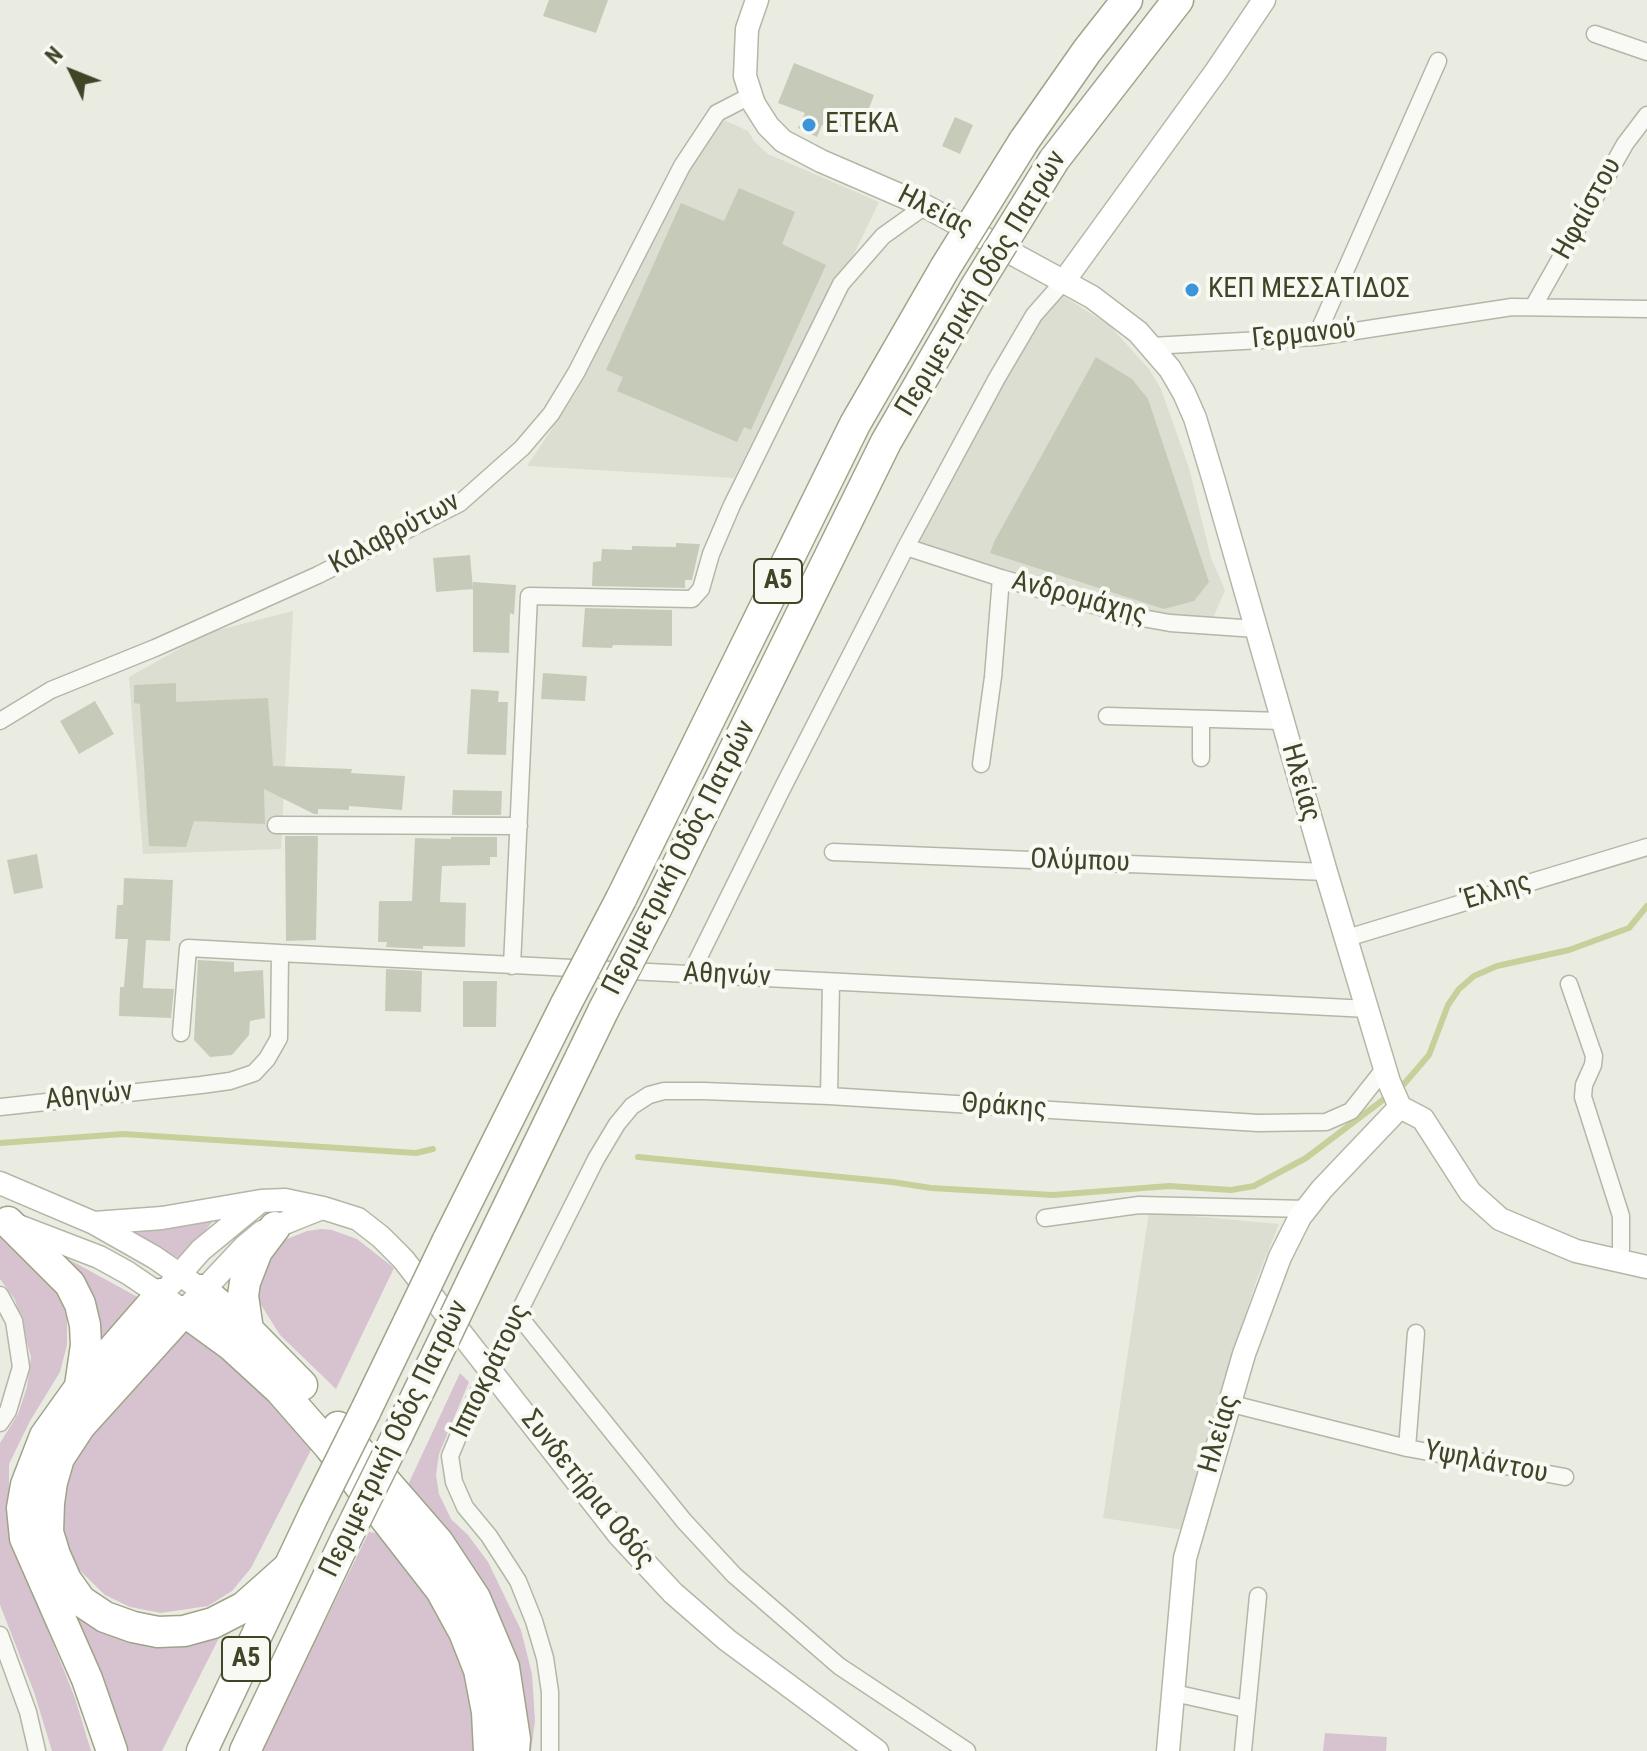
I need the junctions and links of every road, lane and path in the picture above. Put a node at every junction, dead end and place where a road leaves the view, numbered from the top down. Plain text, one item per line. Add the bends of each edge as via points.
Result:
1 (757, 0) edge
2 (1127, 0) edge
3 (1178, 0) edge
4 (1264, 0) edge
5 (1595, 34) dead end
6 (1647, 52) edge
7 (1438, 61) dead end
8 (750, 96) junction
9 (1647, 115) edge
10 (925, 206) junction
11 (1064, 281) junction
12 (1533, 307) junction
13 (1647, 309) edge
14 (1316, 337) junction
15 (1151, 346) junction
16 (906, 547) junction
17 (1001, 578) junction
18 (1256, 629) junction
19 (1107, 716) dead end
20 (1201, 719) junction
21 (0, 721) edge
22 (1282, 721) junction
23 (1201, 758) dead end
24 (981, 764) dead end
25 (276, 825) dead end
26 (519, 826) junction
27 (1647, 847) edge
28 (833, 852) dead end
29 (1326, 872) junction
30 (1347, 938) junction
31 (280, 953) junction
32 (512, 966) junction
33 (691, 973) junction
34 (831, 982) junction
35 (1569, 984) dead end
36 (1368, 1009) junction
37 (181, 1033) dead end
38 (1393, 1089) junction
39 (829, 1096) junction
40 (0, 1107) edge
41 (613, 1130) joint
42 (0, 1183) edge
43 (1307, 1209) junction
44 (268, 1214) junction
45 (1045, 1218) dead end
46 (4, 1221) edge
47 (94, 1223) junction
48 (1617, 1261) junction
49 (1647, 1267) edge
50 (182, 1292) junction
51 (0, 1295) edge
52 (518, 1315) junction
53 (248, 1330) junction
54 (1416, 1333) dead end
55 (491, 1370) junction
56 (80, 1387) junction
57 (1228, 1403) junction
58 (0, 1423) edge
59 (1407, 1448) junction
60 (1565, 1477) dead end
61 (289, 1567) junction
62 (1258, 1596) dead end
63 (0, 1635) edge
64 (1174, 1693) junction
65 (1246, 1709) junction
66 (266, 1711) junction
67 (37, 1751) edge
68 (112, 1751) edge
69 (202, 1751) edge
70 (245, 1751) edge
71 (251, 1751) edge
72 (489, 1751) edge
73 (514, 1751) edge
74 (550, 1751) edge
75 (877, 1751) edge
76 (967, 1751) edge
77 (1168, 1751) edge
78 (1243, 1751) edge

1 - 8 main road, Ηλείας via 745,49
2 - 61 highway, Περιμετρική Οδός Πατρών / Α5, bridge via 1024,141 855,424
3 - 66 highway, Περιμετρική Οδός Πατρών / Α5, bridge via 1054,160 886,442 604,1009
4 - 11 main road
5 - 6 street
7 - 14 street
8 - 10 main road, Ηλείας via 783,141
8 - 21 street, Καλαβρύτων via 717,113 682,166 551,414 522,448 460,503 318,575 51,690
9 - 12 street, Ηφαίστου via 1625,144
10 - 11 main road, Ηλείας
10 - 26 street via 883,236 841,284 732,505 701,589 692,599 529,596
11 - 15 main road, Ηλείας via 1116,313
11 - 16 street via 1017,341
12 - 13 street, Γερμανού
12 - 14 street, Γερμανού via 1491,308
14 - 15 street, Γερμανού
15 - 18 main road, Ηλείας via 1195,418
16 - 17 street, Ανδρομάχης
16 - 33 street
17 - 18 street, Ανδρομάχης via 1131,616
17 - 24 street
18 - 22 main road, Ηλείας
19 - 20 street
20 - 22 street
20 - 23 street
22 - 29 main road, Ηλείας
25 - 26 street
26 - 32 street
27 - 30 street, Έλλης
28 - 29 street, Ολύμπου
29 - 30 main road, Ηλείας
30 - 36 main road, Ηλείας
31 - 32 street, Αθηνών
31 - 37 street via 188,948
31 - 40 street, Αθηνών via 279,1038 254,1073 201,1085
32 - 33 street, Αθηνών
33 - 34 street, Αθηνών
34 - 36 street, Αθηνών
34 - 39 street
35 - 48 street via 1594,1056 1583,1097 1621,1216
36 - 38 main road, Ηλείας
38 - 39 street, Θράκης via 1326,1122 1258,1123
38 - 43 main road, Ηλείας
38 - 48 main road via 1423,1119 1470,1192 1493,1214 1548,1241
39 - 41 street, Θράκης via 664,1091 632,1106
41 - 52 street, Ιπποκράτους
42 - 47 main road
43 - 45 street via 1139,1205
43 - 57 main road, Ηλείας via 1280,1257
44 - 47 main road
44 - 50 main road, Συνδετήρια Οδός via 262,1232
44 - 53 highway via 245,1282
44 - 55 main road, Συνδετήρια Οδός via 323,1208 358,1219 403,1259
46 - 50 main road
46 - 56 highway via 70,1284 80,1304 86,1345
47 - 50 main road via 154,1257
48 - 49 main road
50 - 53 highway
50 - 56 highway
50 - 61 highway via 59,1458 49,1503 48,1532 55,1555 81,1601 105,1617 158,1632 213,1623 244,1607
50 - 72 highway via 329,1446 441,1590 479,1670
51 - 58 street via 14,1321 21,1367
52 - 55 street, Ιπποκράτους
52 - 76 street via 726,1567 839,1666
53 - 73 highway via 438,1542 475,1598 504,1667
54 - 59 street, Υψηλάντου
55 - 74 street, Ιπποκράτους via 450,1456 454,1482 465,1507 518,1581 534,1621 550,1692
55 - 75 main road, Συνδετήρια Οδός via 619,1535 673,1593 727,1640
56 - 68 highway via 45,1436 22,1508 25,1538 87,1679
57 - 59 street, Υψηλάντου
57 - 64 main road, Ηλείας via 1185,1558
59 - 60 street, Υψηλάντου
61 - 69 highway, Περιμετρική Οδός Πατρών / Α5
62 - 65 street
63 - 67 street
64 - 65 street
64 - 77 main road, Ηλείας
65 - 78 street
66 - 70 highway, Περιμετρική Οδός Πατρών / Α5
66 - 71 highway

